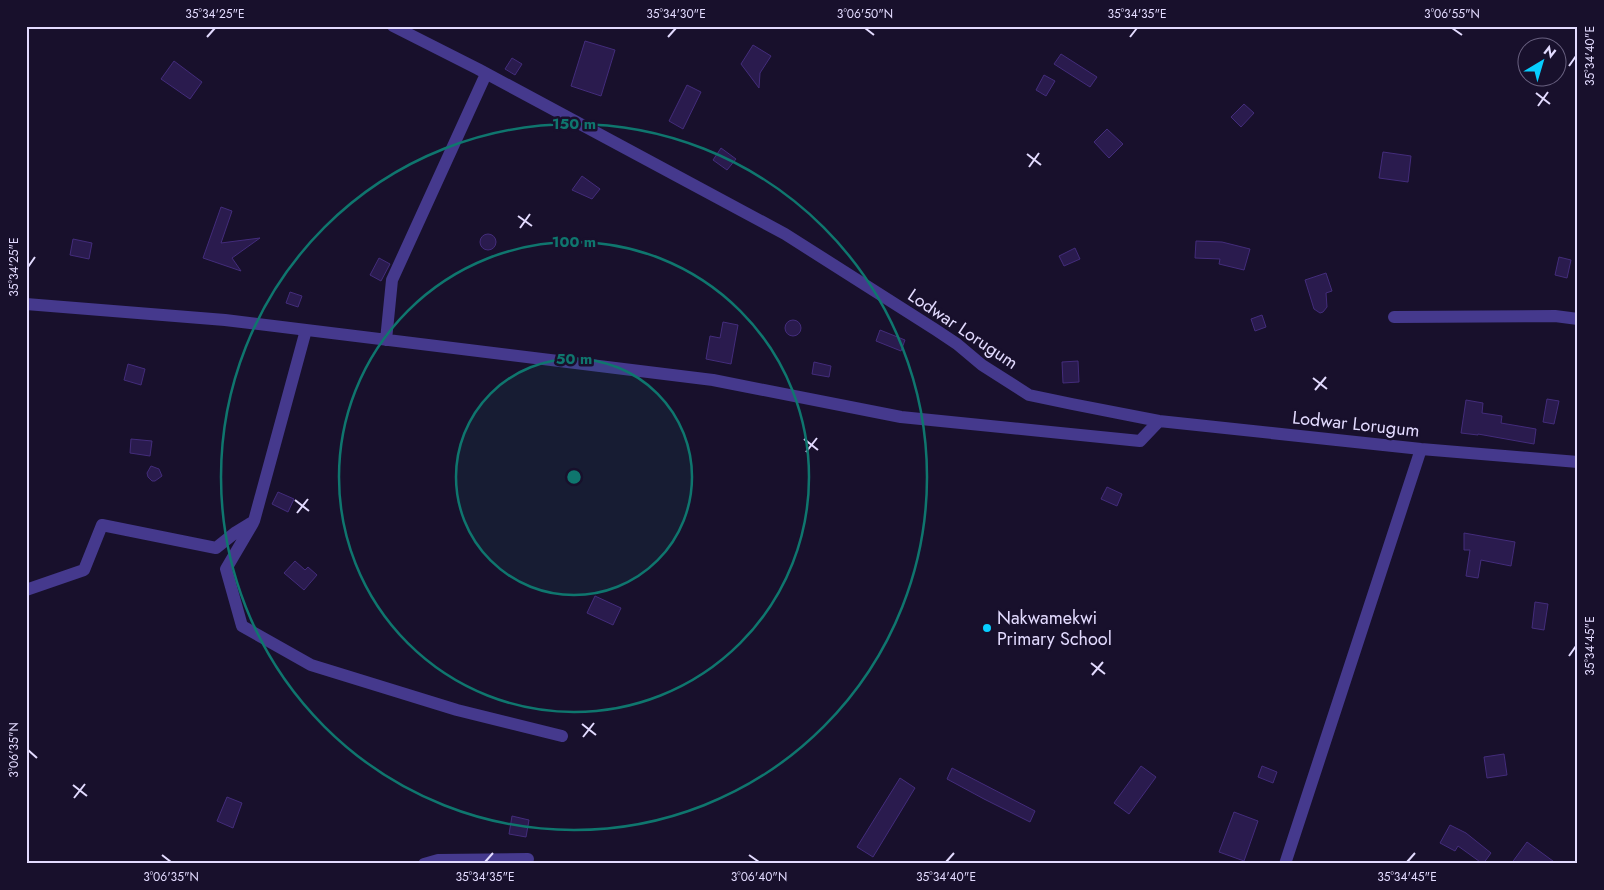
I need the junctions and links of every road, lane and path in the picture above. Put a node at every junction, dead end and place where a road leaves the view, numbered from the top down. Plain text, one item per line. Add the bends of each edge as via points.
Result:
1 (393, 26) edge
2 (486, 74) junction
3 (26, 304) edge
4 (1394, 318) dead end
5 (1578, 319) edge
6 (306, 330) junction
7 (386, 340) junction
8 (1159, 421) junction
9 (1422, 449) junction
10 (1578, 462) edge
11 (254, 521) junction
12 (26, 590) edge
13 (562, 736) dead end
14 (528, 859) dead end
15 (424, 864) edge
16 (1285, 864) edge

1 - 2 street, Lodwar Lorugum
2 - 7 street via 392,280
2 - 8 street, Lodwar Lorugum via 785,234 936,330 1028,395
3 - 6 street
4 - 5 street via 1555,316
6 - 7 street
6 - 11 street
7 - 8 street via 713,380 911,418 1140,442
8 - 9 street, Lodwar Lorugum
9 - 10 street, Lodwar Lorugum
9 - 16 street
11 - 12 street via 216,548 102,526 84,570
11 - 13 street via 226,569 242,626 312,665 457,710
14 - 15 street via 438,860

